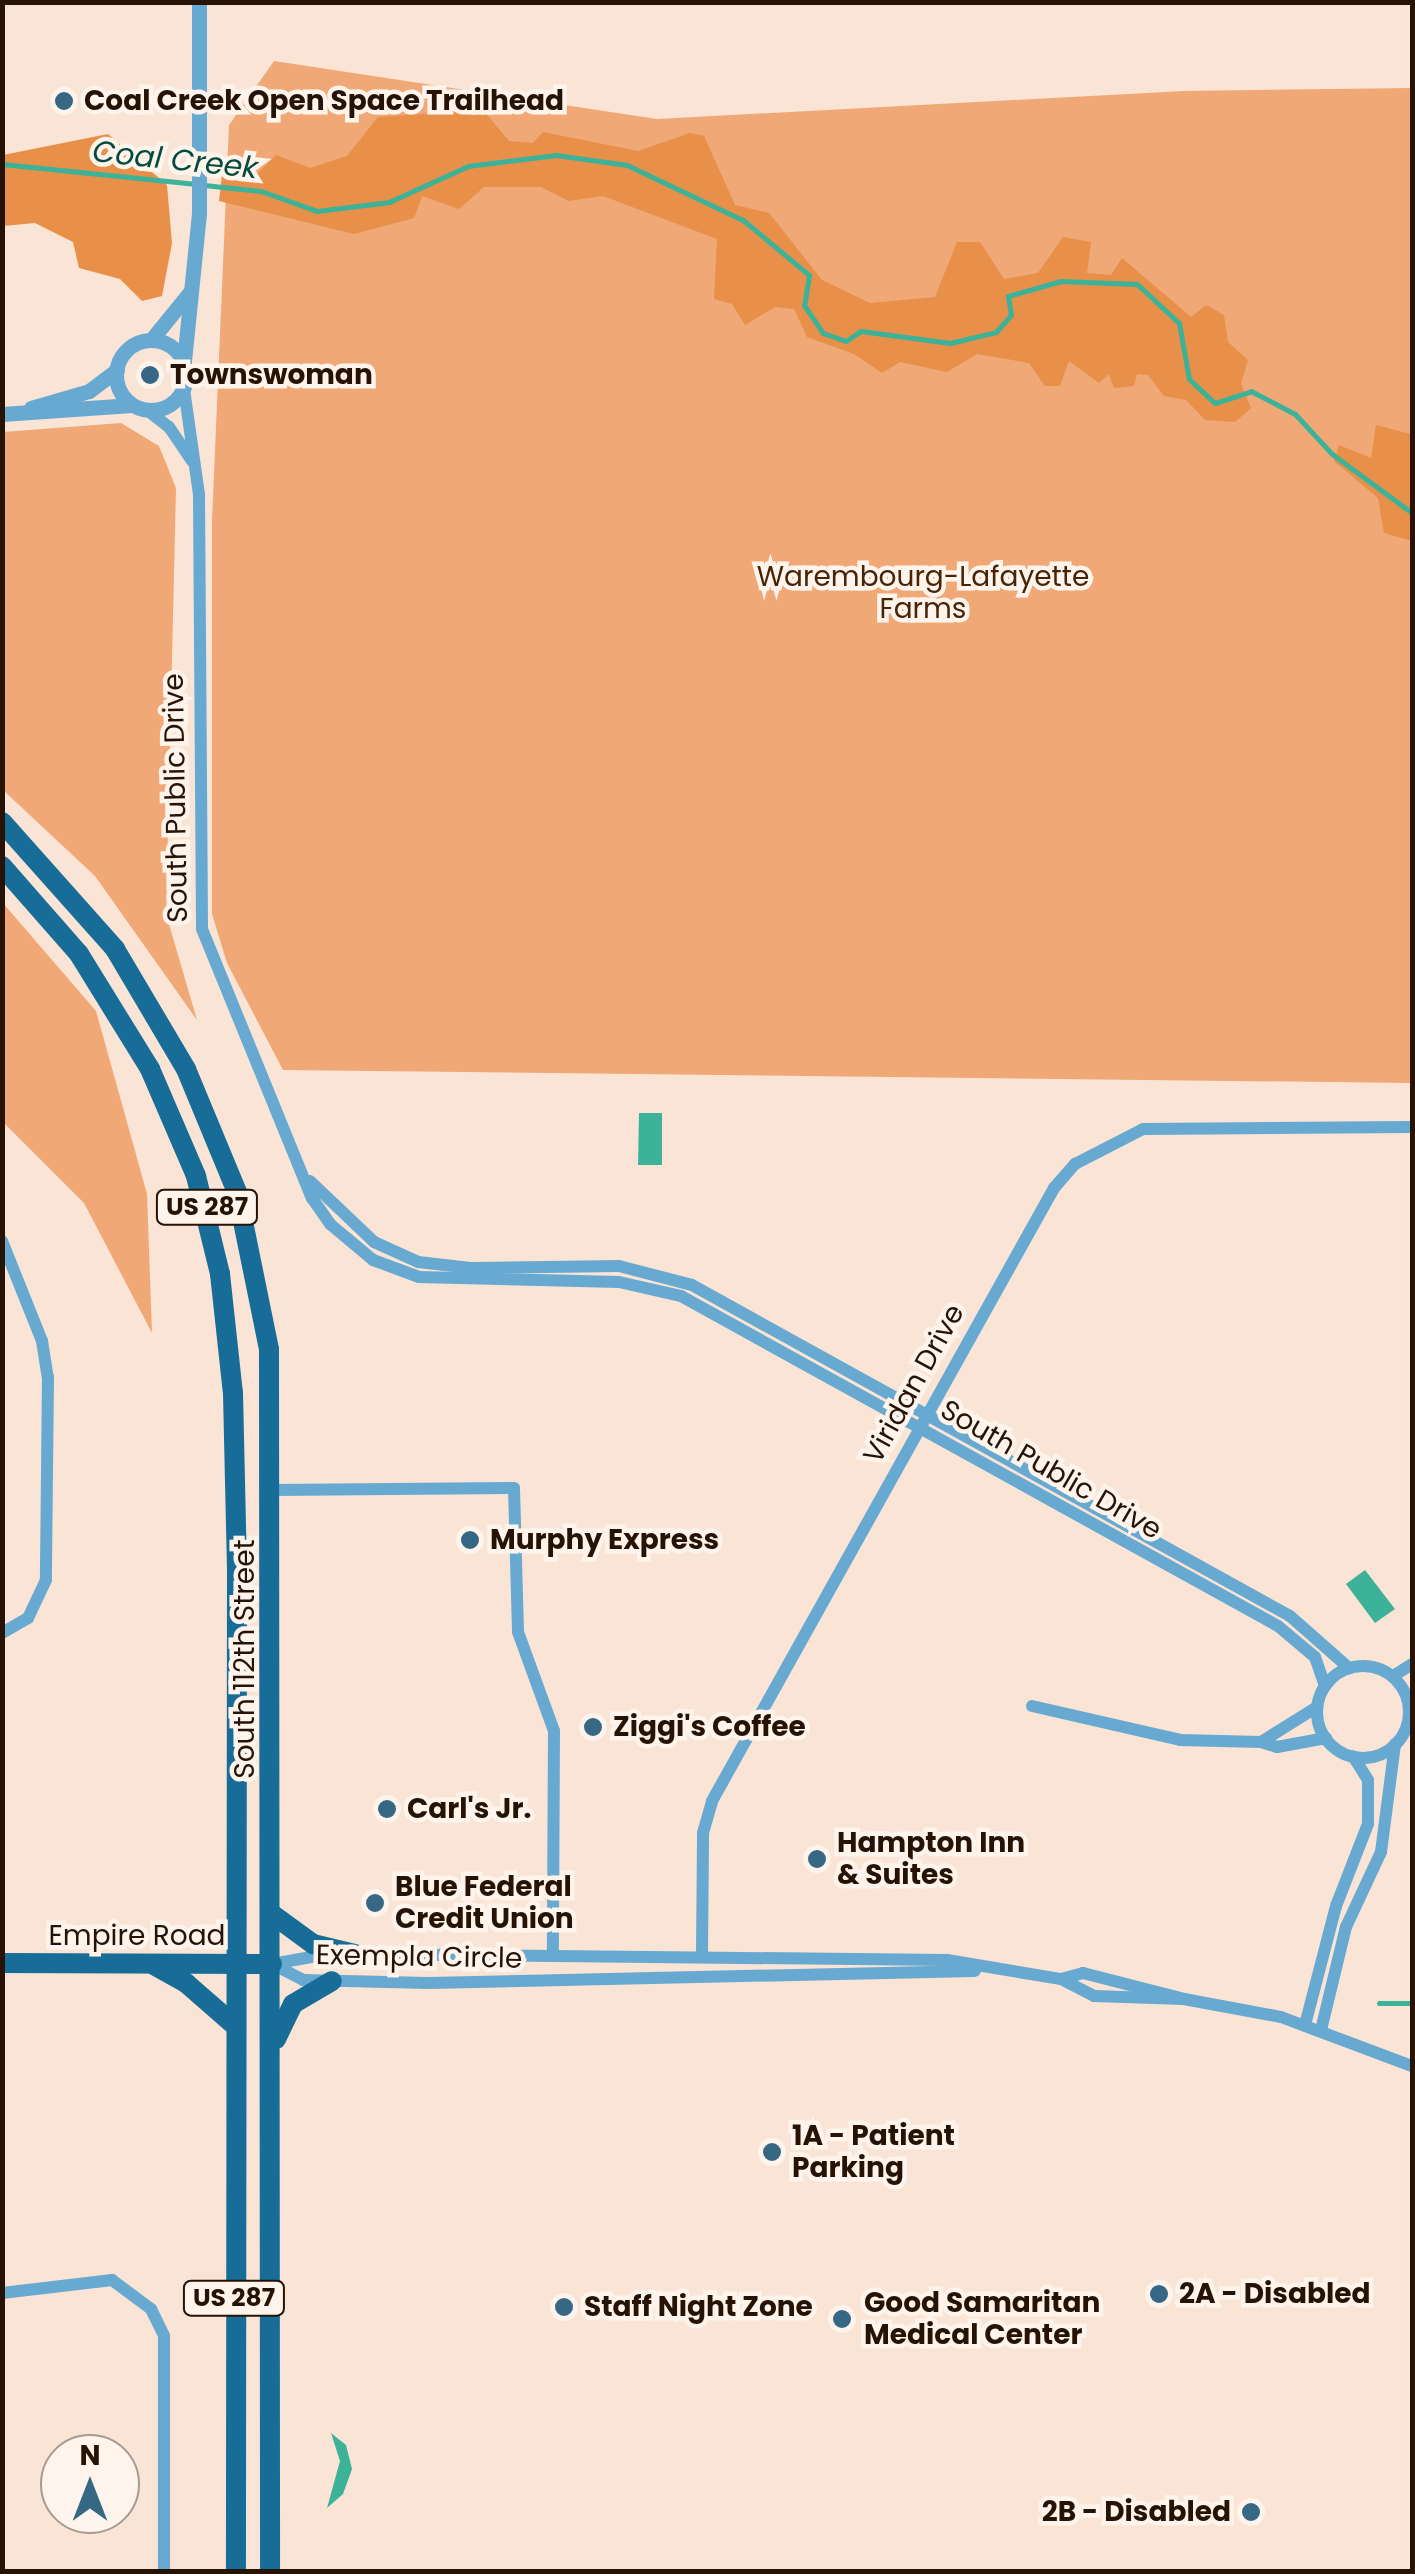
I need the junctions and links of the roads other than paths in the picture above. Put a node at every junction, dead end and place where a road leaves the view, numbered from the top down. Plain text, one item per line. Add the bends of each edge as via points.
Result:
1 (199, 2) edge
2 (190, 292) junction
3 (151, 340) junction
4 (184, 362) junction
5 (116, 370) junction
6 (184, 389) junction
7 (140, 407) junction
8 (8, 414) edge
9 (192, 462) junction
10 (2, 822) edge
11 (2, 866) edge
12 (1412, 1128) edge
13 (2, 1241) edge
14 (924, 1420) junction
15 (272, 1490) junction
16 (2, 1633) edge
17 (1412, 1664) edge
18 (1349, 1668) junction
19 (1392, 1676) junction
20 (1325, 1686) junction
21 (1410, 1695) edge
22 (1032, 1706) dead end
23 (1317, 1707) junction
24 (1326, 1738) junction
25 (1261, 1742) junction
26 (1395, 1744) junction
27 (1354, 1756) junction
28 (272, 1914) junction
29 (355, 1954) junction
30 (553, 1954) junction
31 (702, 1954) junction
32 (2, 1963) edge
33 (150, 1963) junction
34 (232, 1964) junction
35 (272, 1964) junction
36 (985, 1970) junction
37 (1061, 1979) junction
38 (332, 1981) junction
39 (1184, 1999) junction
40 (233, 2024) junction
41 (1304, 2025) junction
42 (1322, 2030) junction
43 (272, 2050) junction
44 (1412, 2066) edge
45 (2, 2293) edge
46 (164, 2572) edge
47 (236, 2572) edge
48 (270, 2572) edge

1 - 2 street via 199,213
2 - 3 street
2 - 4 street
3 - 4 street via 170,346
3 - 5 street via 131,346
4 - 6 street
5 - 7 street via 118,388
5 - 8 street via 89,391
6 - 7 street via 170,405
6 - 9 street
7 - 8 street
7 - 9 street via 169,427
9 - 14 street, South Public Drive via 199,494 202,929 220,985 330,1224 383,1264 454,1281 655,1287
10 - 15 main road, South 112th Street / US 287 via 115,950 163,1026 216,1135 236,1192 269,1349
11 - 34 main road, South 112th Street / US 287 via 79,954 132,1035 176,1123 208,1212 233,1394
12 - 14 street, Viridan Drive via 1188,1126 1143,1129 1107,1144 1054,1188
13 - 16 street via 42,1341 48,1395 46,1580 28,1618
14 - 18 street, South Public Drive via 1290,1616
14 - 20 street, South Public Drive via 1286,1631 1315,1657
14 - 31 street, Viridan Drive via 712,1802 704,1833
15 - 28 main road, South 112th Street / US 287
15 - 30 street via 514,1488 518,1632 554,1731
17 - 19 street
18 - 19 street via 1372,1667
18 - 20 street
19 - 21 street
20 - 23 street
21 - 26 street via 1407,1725
22 - 25 street via 1180,1740
23 - 24 street
23 - 25 street
24 - 25 street via 1277,1747
24 - 27 street
26 - 27 street via 1376,1756
26 - 42 street via 1382,1852 1346,1927
27 - 41 street via 1368,1780 1368,1824 1336,1906
28 - 29 main road via 312,1944
28 - 35 main road, South 112th Street / US 287
29 - 30 street, Exempla Circle
29 - 35 street, Exempla Circle via 304,1954
30 - 31 street, Exempla Circle
31 - 36 street, Exempla Circle via 946,1960
32 - 33 main road, Empire Road
33 - 34 main road, Empire Road
33 - 40 main road via 186,1983
34 - 35 main road, Empire Road
34 - 40 main road, South 112th Street / US 287
35 - 38 street, Exempla Circle via 303,1980
35 - 43 main road, South 112th Street / US 287
36 - 37 street, Exempla Circle
36 - 38 street, Exempla Circle via 551,1984
37 - 39 street, Exempla Circle via 1083,1973
37 - 39 street, Exempla Circle via 1078,1992 1110,1998
38 - 43 main road via 293,2004
39 - 41 street, Exempla Circle
40 - 47 main road, South 112th Street / US 287
41 - 42 street, Exempla Circle
42 - 44 street, Exempla Circle
43 - 48 main road, South 112th Street / US 287
45 - 46 street via 112,2280 151,2309 164,2336

